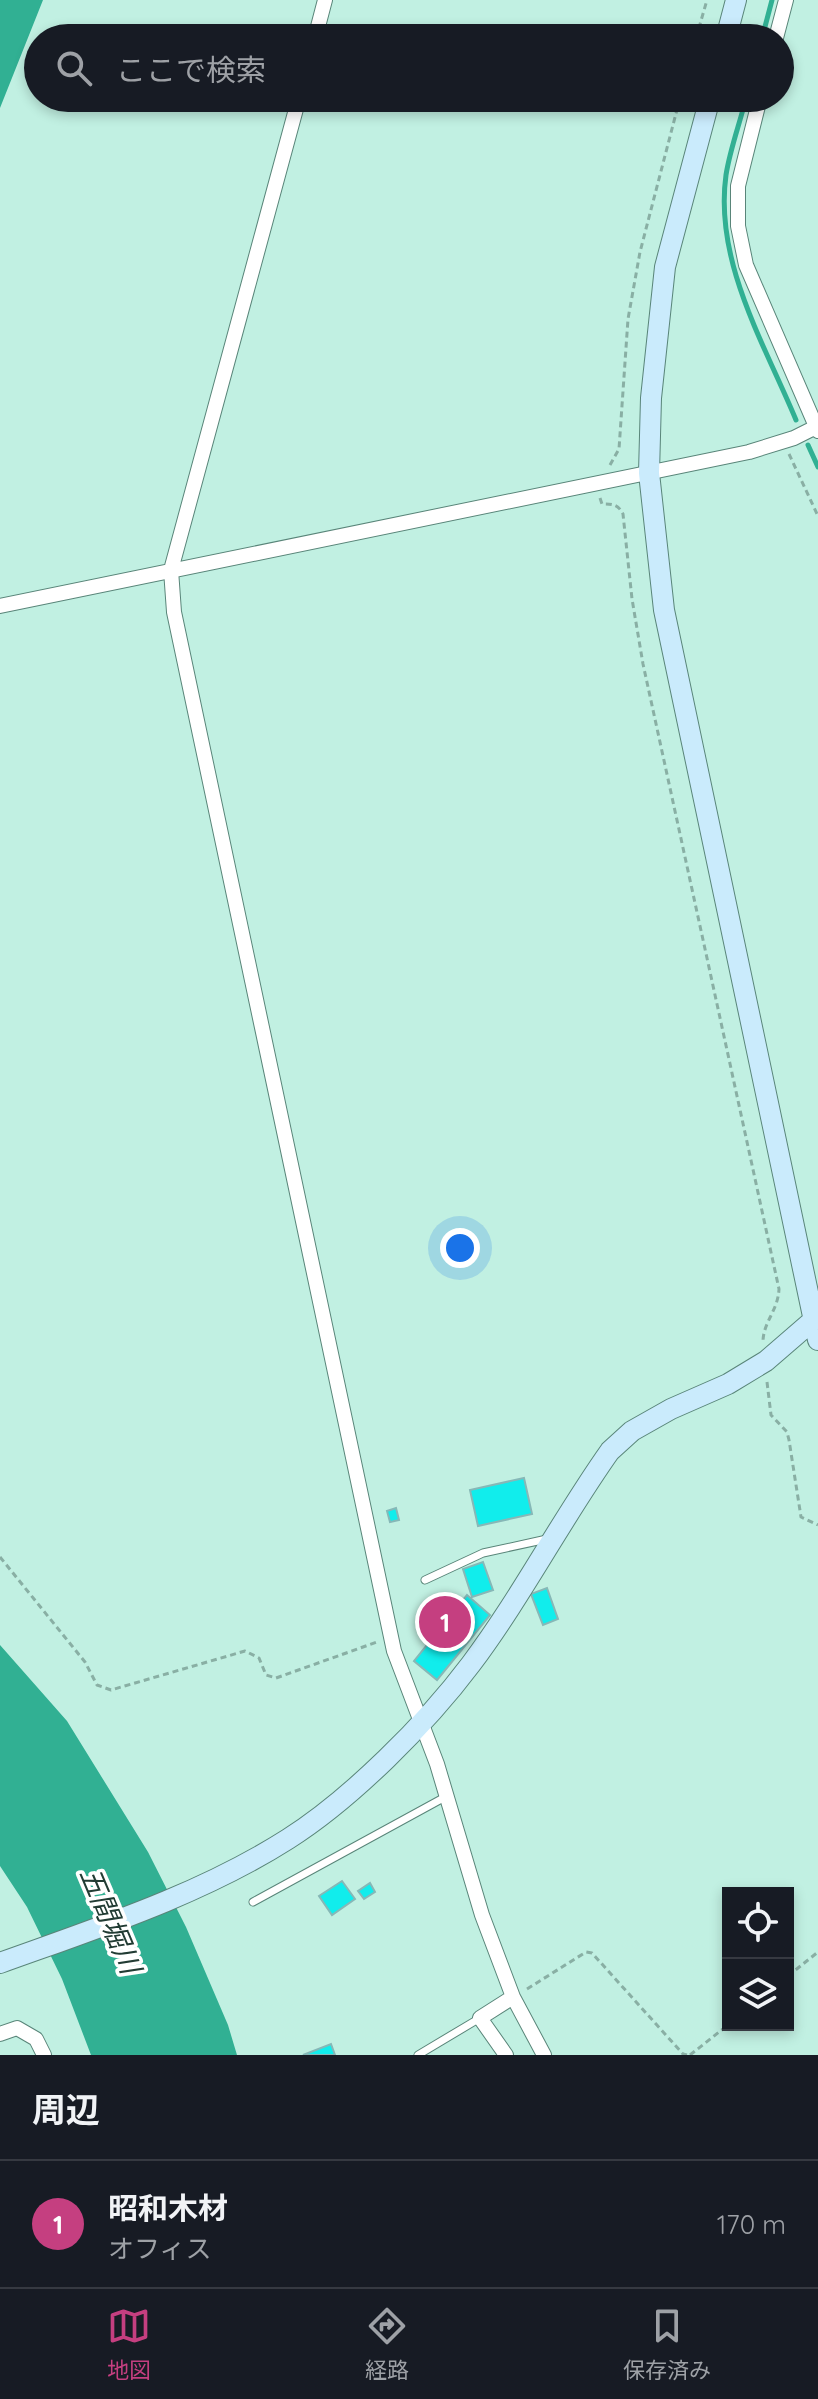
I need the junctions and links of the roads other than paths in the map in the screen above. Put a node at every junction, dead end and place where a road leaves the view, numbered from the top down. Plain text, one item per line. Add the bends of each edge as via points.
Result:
1 (325, 0) edge
2 (736, 0) edge
3 (786, 0) edge
4 (319, 24) edge
5 (730, 24) edge
6 (780, 24) edge
7 (295, 112) edge
8 (706, 112) edge
9 (756, 112) edge
10 (817, 428) edge
11 (649, 473) junction
12 (171, 570) junction
13 (0, 606) edge
14 (816, 1325) edge
15 (553, 1538) junction
16 (425, 1580) dead end
17 (421, 1721) junction
18 (447, 1796) junction
19 (253, 1902) dead end
20 (0, 1963) edge
21 (513, 1997) junction
22 (480, 2018) junction
23 (0, 2034) edge
24 (44, 2055) edge
25 (418, 2055) edge
26 (506, 2055) edge
27 (544, 2055) edge

1 - 4 street
2 - 5 street
3 - 6 street
7 - 12 street
8 - 11 street via 665,267
9 - 10 street via 738,186 738,226 746,265
10 - 11 street via 749,452
11 - 12 street
11 - 14 street via 664,610
12 - 13 street
12 - 17 street via 177,627 394,1651
14 - 15 street via 728,1384 632,1431 610,1451
15 - 16 lane via 483,1553
15 - 17 street via 470,1665
17 - 18 street
17 - 20 street via 363,1781 289,1839 194,1890
18 - 19 lane
18 - 21 street
21 - 22 street
21 - 27 street
22 - 25 lane
22 - 26 street
23 - 24 street via 17,2028 36,2039

